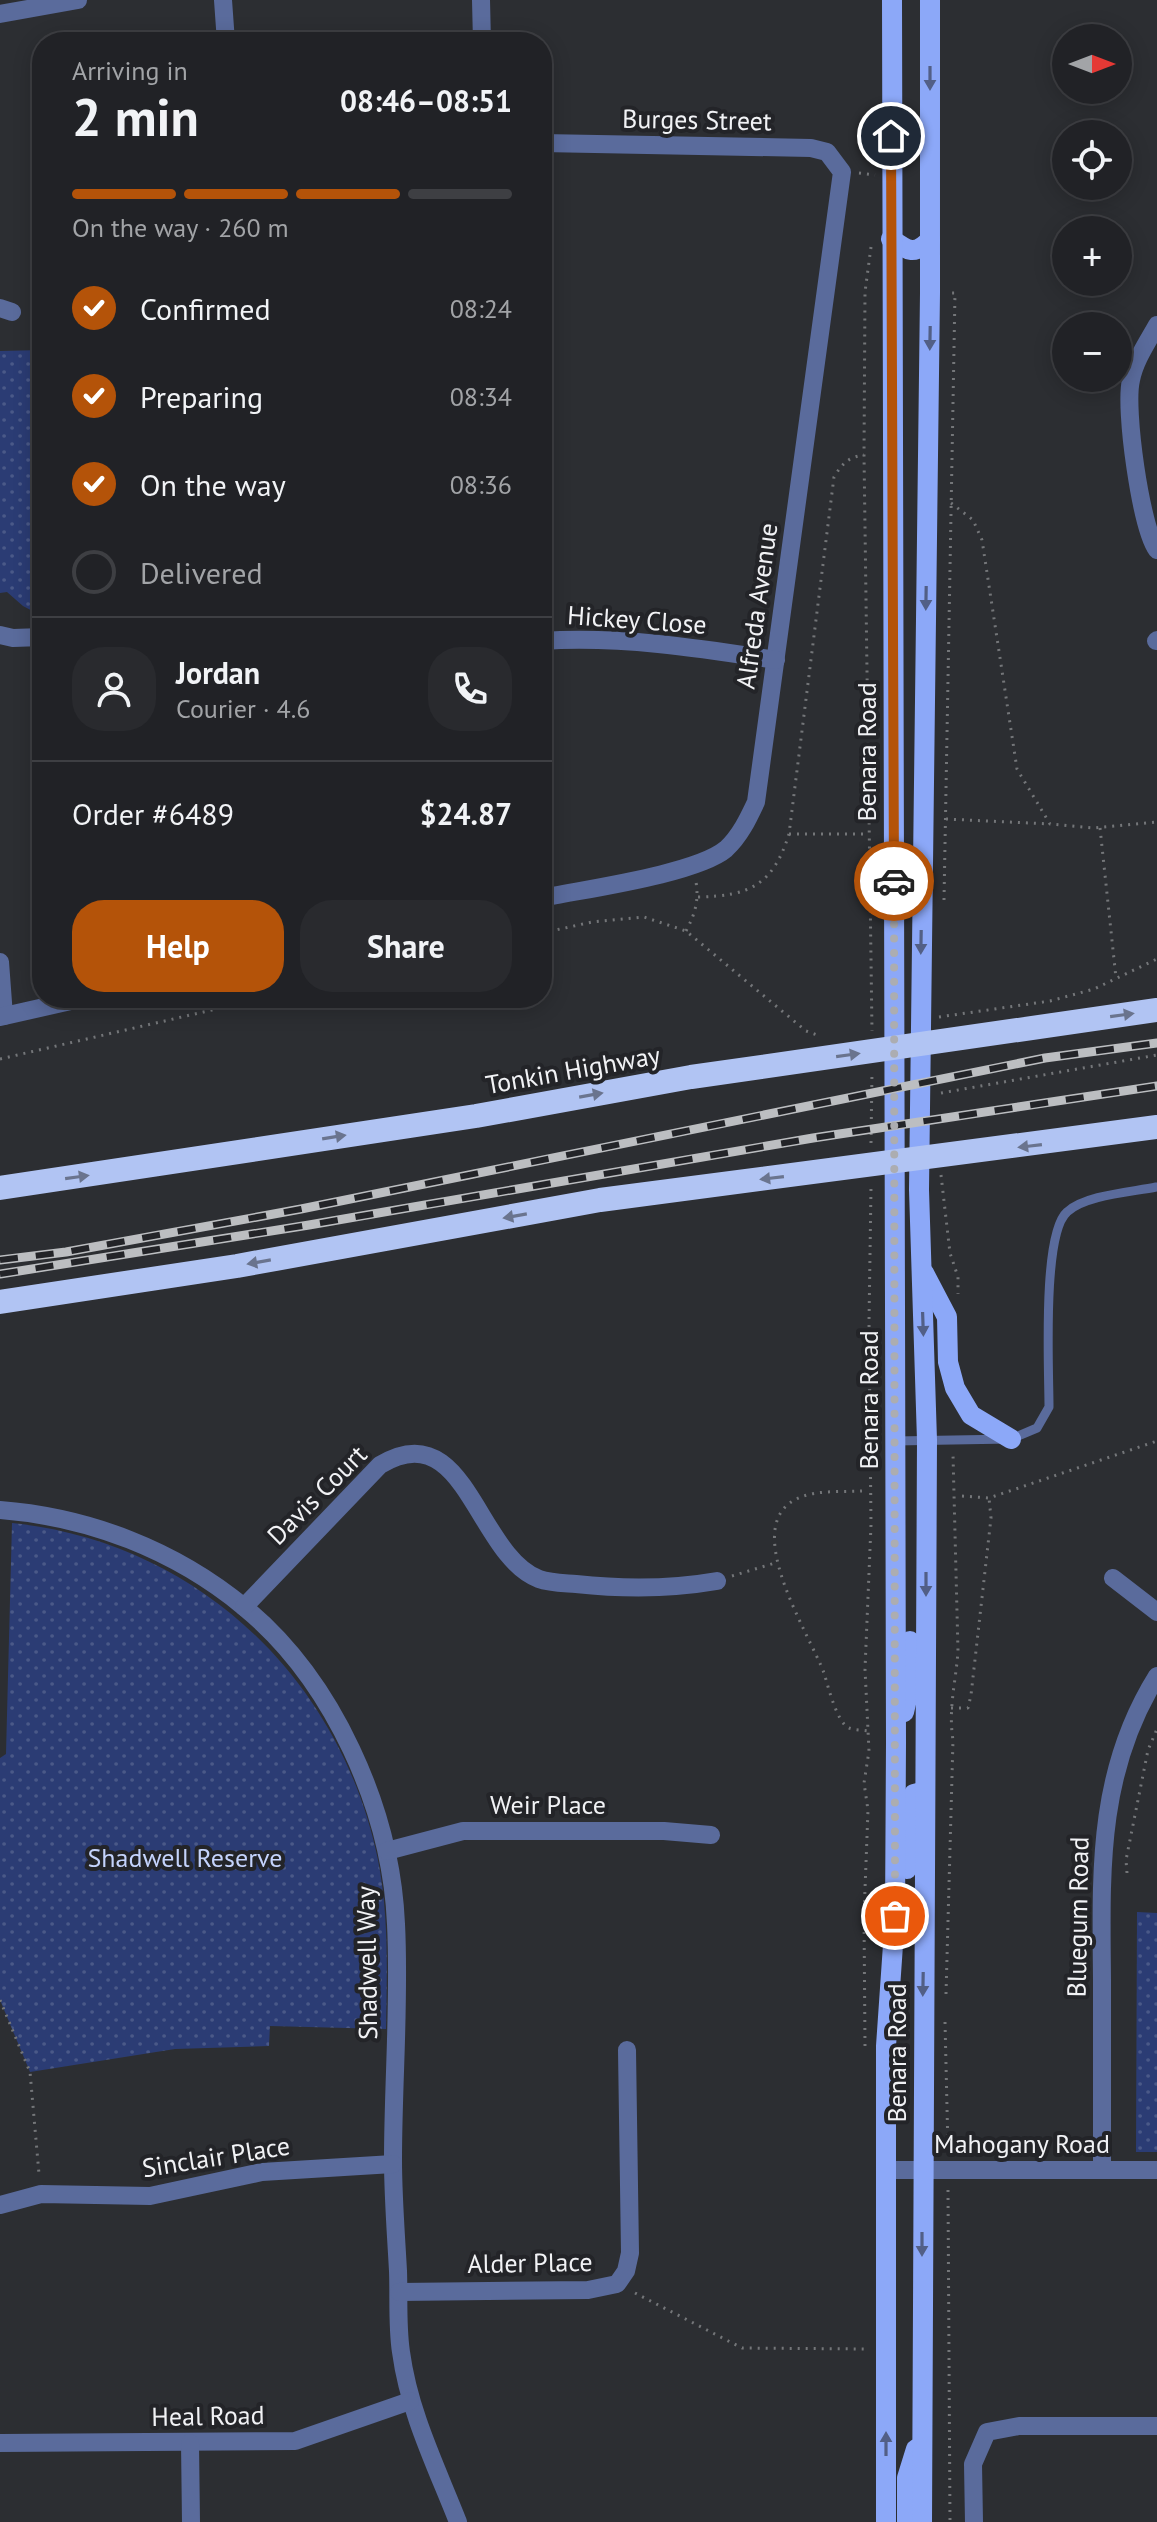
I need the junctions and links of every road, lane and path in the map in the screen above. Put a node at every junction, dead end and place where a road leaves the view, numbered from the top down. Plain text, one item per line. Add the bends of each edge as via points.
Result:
1 (78, 0) edge
2 (223, 0) edge
3 (481, 0) edge
4 (892, 0) edge
5 (930, 0) edge
6 (0, 14) edge
7 (225, 32) edge
8 (482, 32) edge
9 (552, 143) edge
10 (842, 172) joint
11 (882, 237) junction
12 (930, 240) junction
13 (1157, 325) edge
14 (864, 455) junction
15 (951, 503) dead end
16 (1157, 550) edge
17 (0, 635) edge
18 (32, 637) edge
19 (552, 640) edge
20 (776, 660) junction
21 (946, 819) dead end
22 (1157, 822) edge
23 (1050, 824) junction
24 (1100, 828) junction
25 (789, 834) junction
26 (870, 834) junction
27 (694, 866) junction
28 (552, 896) edge
29 (698, 897) junction
30 (552, 931) edge
31 (686, 931) junction
32 (1157, 959) edge
33 (0, 962) edge
34 (1116, 978) junction
35 (41, 1008) edge
36 (221, 1008) edge
37 (924, 1010) junction
38 (1157, 1010) edge
39 (2, 1017) edge
40 (885, 1026) dead end
41 (871, 1028) dead end
42 (827, 1034) dead end
43 (872, 1041) dead end
44 (1157, 1055) edge
45 (0, 1059) edge
46 (872, 1072) dead end
47 (941, 1093) dead end
48 (1157, 1127) edge
49 (871, 1150) dead end
50 (871, 1182) dead end
51 (941, 1186) dead end
52 (1156, 1187) edge
53 (0, 1188) edge
54 (922, 1270) junction
55 (958, 1300) dead end
56 (0, 1302) edge
57 (1011, 1439) junction
58 (927, 1440) junction
59 (952, 1440) junction
60 (895, 1441) junction
61 (1157, 1441) edge
62 (862, 1491) dead end
63 (962, 1496) dead end
64 (989, 1498) junction
65 (0, 1510) edge
66 (776, 1563) junction
67 (1113, 1578) dead end
68 (717, 1581) joint
69 (244, 1607) junction
70 (1157, 1612) edge
71 (1157, 1676) edge
72 (950, 1708) junction
73 (1157, 1729) edge
74 (869, 1731) junction
75 (896, 1743) junction
76 (925, 1804) junction
77 (711, 1835) dead end
78 (387, 1851) junction
79 (1127, 1873) dead end
80 (895, 1916) junction
81 (0, 2000) edge
82 (946, 2006) dead end
83 (945, 2021) dead end
84 (865, 2046) dead end
85 (627, 2050) dead end
86 (393, 2164) junction
87 (948, 2169) junction
88 (1102, 2169) junction
89 (886, 2170) junction
90 (922, 2170) junction
91 (1157, 2170) edge
92 (41, 2194) junction
93 (0, 2205) edge
94 (617, 2284) junction
95 (399, 2292) junction
96 (867, 2349) dead end
97 (410, 2401) junction
98 (1157, 2426) edge
99 (922, 2430) junction
100 (0, 2443) edge
101 (190, 2443) junction
102 (191, 2522) edge
103 (458, 2522) edge
104 (886, 2522) edge
105 (907, 2522) edge
106 (922, 2522) edge
107 (950, 2522) edge
108 (974, 2522) edge

1 - 6 street
2 - 7 street
3 - 8 street
4 - 11 main road, Benara Road
5 -> 12 main road, Benara Road
9 - 10 street, Burges Street via 811,148 827,152
10 - 20 street, Alfreda Avenue
11 - 12 main road via 914,251
11 - 14 path via 865,292
11 - 60 main road, Benara Road via 895,1005
12 -> 37 main road, Benara Road
13 - 16 street via 1137,361 1128,410 1146,522
14 - 25 path via 843,463 834,477
14 - 26 path
15 - 23 path via 973,520 982,540 1017,769
17 - 18 street
19 - 20 street, Hickey Close via 658,643
20 - 27 street, Alfreda Avenue via 756,802 746,825 725,849
21 - 23 path
22 - 24 path
23 - 24 path
24 - 34 path
25 - 26 path
25 - 29 path via 781,860 754,887 724,897
26 - 43 path
27 - 28 street, Alfreda Avenue
27 - 29 path
29 - 31 path
30 - 31 path via 644,917
31 - 42 path via 806,1031
32 - 34 path
33 - 39 street
34 - 37 path via 1050,1001
35 - 39 street
36 - 45 path
37 - 54 main road, Benara Road
53 -> 38 highway, Tonkin Highway via 476,1116 706,1075
40 - 41 path
44 - 47 path
46 - 49 path
48 -> 56 highway via 600,1200
50 - 74 path via 871,1525 865,1669
51 - 55 path
52 - 57 lane via 1080,1204 1066,1212 1057,1227 1051,1271 1049,1407 1037,1428
54 - 57 main road via 947,1317 948,1362 955,1388 971,1415
54 -> 58 main road, Benara Road
57 - 59 lane
58 - 59 lane
58 - 60 lane
58 - 75 main road, Benara Road via 909,1455 910,1686
58 -> 76 main road, Benara Road
59 - 72 path via 958,1651
60 - 75 main road, Benara Road
61 - 64 path
62 - 66 path via 816,1493 784,1509 774,1526
63 - 64 path
64 - 72 path via 971,1695 968,1708
65 - 69 street, Shadwell Way via 78,1522 133,1541 182,1565
66 - 68 path
66 - 74 path via 841,1721
67 - 70 street
68 - 69 street, Davis Court via 601,1587 539,1579 513,1562 447,1464 417,1452 398,1454 380,1465
69 - 78 street, Shadwell Way via 307,1676 338,1724
71 - 88 street, Bluegum Road via 1124,1746 1110,1795 1101,1860
72 - 82 path
73 - 79 path via 1148,1750
74 - 84 path via 864,1783
75 - 80 main road, Benara Road
76 - 80 main road via 914,1794 907,1873
76 -> 90 main road, Benara Road
77 - 78 street, Weir Place via 463,1831
78 - 86 street, Shadwell Way via 396,1924
80 - 89 main road, Benara Road via 886,2046
81 - 92 path via 30,2072
83 - 87 path
85 - 94 street, Alder Place via 630,2253
86 - 92 street, Sinclair Place via 262,2172 150,2196
86 - 95 street, Shadwell Way
87 - 88 street, Mahogany Road
87 - 90 street, Mahogany Road
87 - 107 path
88 - 91 street, Mahogany Road
89 - 90 street, Mahogany Road
104 -> 89 main road, Benara Road
90 -> 99 main road, Benara Road
92 - 93 street, Sinclair Place
94 - 95 street, Alder Place via 588,2290
94 - 96 path via 742,2348
95 - 97 street, Shadwell Way via 400,2349
97 - 101 street, Heal Road via 295,2441
97 - 103 street, Shadwell Way
98 - 108 street via 1019,2426 987,2432 973,2464
99 - 105 main road via 907,2478
99 - 106 main road, Benara Road
100 - 101 street, Heal Road
101 - 102 street

